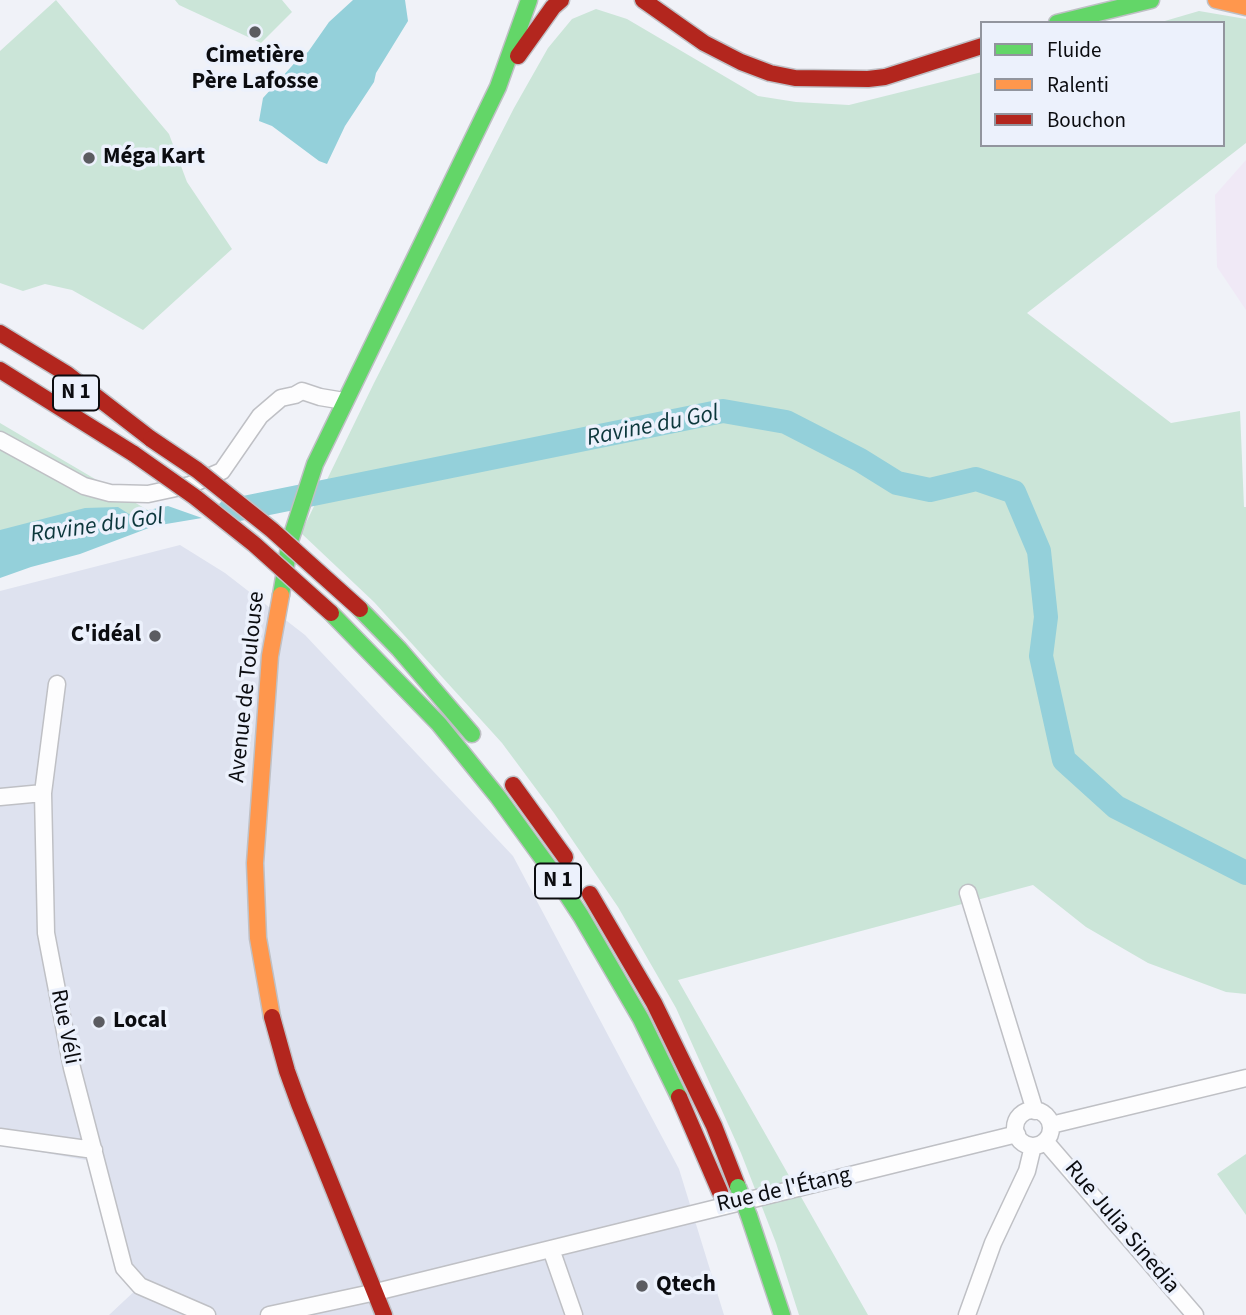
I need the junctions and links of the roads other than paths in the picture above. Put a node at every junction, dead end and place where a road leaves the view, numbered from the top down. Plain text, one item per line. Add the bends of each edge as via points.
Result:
1 (529, 0) edge
2 (561, 0) edge
3 (643, 0) edge
4 (660, 0) edge
5 (1151, 0) edge
6 (1216, 0) edge
7 (1246, 7) edge
8 (674, 19) junction
9 (1065, 21) edge
10 (980, 47) edge
11 (498, 87) junction
12 (0, 332) edge
13 (0, 347) edge
14 (0, 370) edge
15 (344, 401) junction
16 (152, 439) junction
17 (0, 440) edge
18 (57, 684) dead end
19 (483, 747) dead end
20 (500, 768) dead end
21 (43, 793) junction
22 (0, 797) edge
23 (968, 893) dead end
24 (1246, 1078) edge
25 (1035, 1111) junction
26 (1051, 1125) junction
27 (1017, 1134) junction
28 (0, 1137) edge
29 (1039, 1144) junction
30 (94, 1150) junction
31 (731, 1220) dead end
32 (551, 1249) junction
33 (376, 1292) junction
34 (207, 1315) edge
35 (270, 1315) edge
36 (384, 1315) edge
37 (574, 1315) edge
38 (782, 1315) edge
39 (967, 1315) edge
40 (1195, 1315) edge

1 - 11 main road, Avenue de Toulouse
2 - 11 main road, Avenue de Toulouse
3 - 8 main road
4 - 8 main road
5 - 9 main road
6 - 7 main road
8 - 10 main road via 704,43 741,62 770,73 821,80 885,77
11 - 15 main road, Avenue de Toulouse
12 - 16 main road via 67,374
13 - 16 main road, N 1
14 - 31 main road, N 1, bridge via 134,454 254,544 331,613 439,724 498,797 581,916 641,1019
15 - 17 street via 302,391 281,398 260,416 222,471 148,495 110,493 84,485
15 - 33 main road, Avenue de Toulouse via 290,541 270,656 255,863 258,938 268,1001 287,1071
16 - 19 main road, N 1, bridge via 272,530 360,610
18 - 21 street, Rue Véli
20 - 38 main road, N 1, bridge via 578,876 660,1016 714,1126
21 - 22 street
21 - 30 street, Rue Véli via 46,933 72,1068
23 - 25 street
24 - 26 street
25 - 26 street
25 - 27 street via 1021,1116
26 - 29 street via 1049,1136
27 - 29 street via 1021,1141
27 - 32 street, Rue de l'Étang
28 - 30 street
29 - 39 street via 993,1243
29 - 40 street, Rue Julia Sinedia
30 - 34 street, Rue Véli via 124,1268 140,1286
32 - 33 street, Rue de l'Étang
32 - 37 street
33 - 35 street
33 - 36 main road, Avenue de Toulouse

